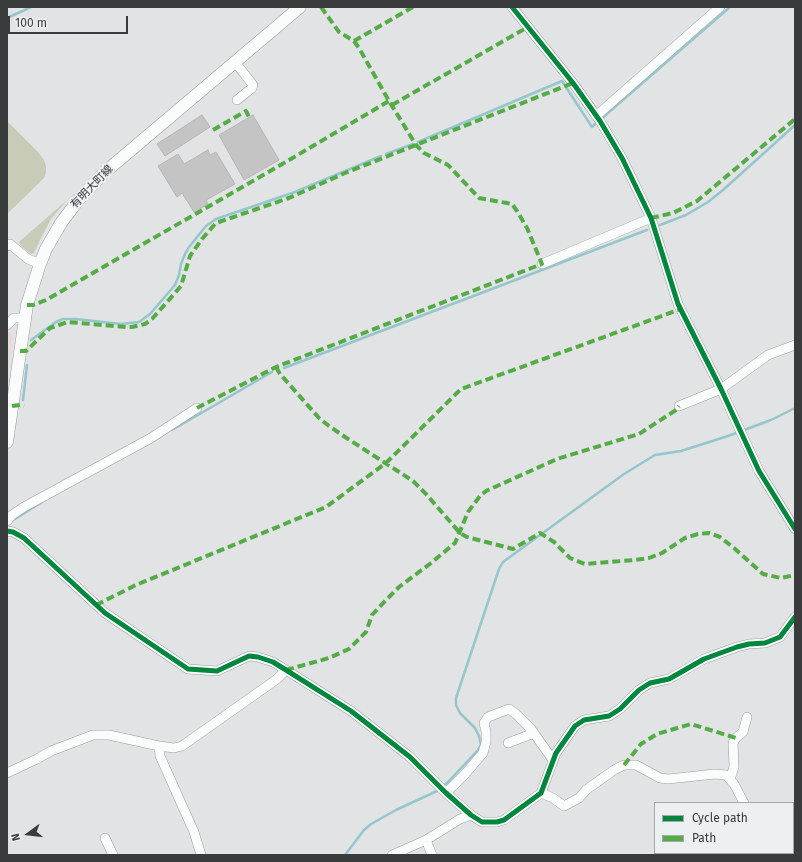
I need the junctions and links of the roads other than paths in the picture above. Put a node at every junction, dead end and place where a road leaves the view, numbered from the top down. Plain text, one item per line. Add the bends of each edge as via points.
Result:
1 (300, 7) edge
2 (512, 7) edge
3 (720, 7) edge
4 (235, 62) junction
5 (237, 100) dead end
6 (596, 116) junction
7 (651, 218) junction
8 (7, 246) edge
9 (40, 264) junction
10 (542, 264) dead end
11 (25, 318) junction
12 (7, 325) edge
13 (795, 345) edge
14 (720, 389) junction
15 (679, 406) dead end
16 (197, 408) dead end
17 (7, 442) edge
18 (7, 522) edge
19 (795, 529) edge
20 (7, 531) edge
21 (795, 618) edge
22 (286, 670) junction
23 (747, 717) dead end
24 (534, 733) junction
25 (508, 743) dead end
26 (159, 746) junction
27 (553, 760) junction
28 (7, 773) edge
29 (730, 779) junction
30 (446, 793) junction
31 (540, 793) junction
32 (743, 802) edge
33 (471, 815) junction
34 (105, 838) dead end
35 (426, 840) junction
36 (113, 855) edge
37 (201, 855) edge
38 (392, 855) edge
39 (432, 855) edge

1 - 4 main road, 有明大町線
2 - 6 street
3 - 6 street
4 - 5 street via 252,85 252,88
4 - 9 main road, 有明大町線 via 90,187 61,223
6 - 7 street via 622,158
7 - 10 street
7 - 14 street via 678,304
8 - 9 street via 10,244 28,259
9 - 11 main road, 有明大町線
11 - 12 street via 14,318
11 - 17 main road, 有明大町線
13 - 14 street via 768,355
14 - 15 street
14 - 19 street via 759,471
16 - 18 street via 151,438 24,507
20 - 22 street via 24,538 106,613 188,669 217,671 249,656 273,662
21 - 27 street via 780,637 765,643 737,647 704,659 669,679 639,690 609,716 584,720 575,726
22 - 26 street via 186,744 179,747
22 - 30 street via 350,711 410,757
23 - 29 street via 743,732 733,744 734,767
24 - 25 street
24 - 27 street
24 - 30 street via 509,709 488,717 484,723 486,742 483,753
26 - 28 street via 109,735 92,735
26 - 37 street via 160,756 194,832
27 - 31 street
29 - 31 street via 726,775 715,774 660,778 636,765 624,765 564,806
29 - 32 street
30 - 33 street
31 - 33 street via 504,820 482,822
33 - 35 street
34 - 36 street
35 - 38 street
35 - 39 street

